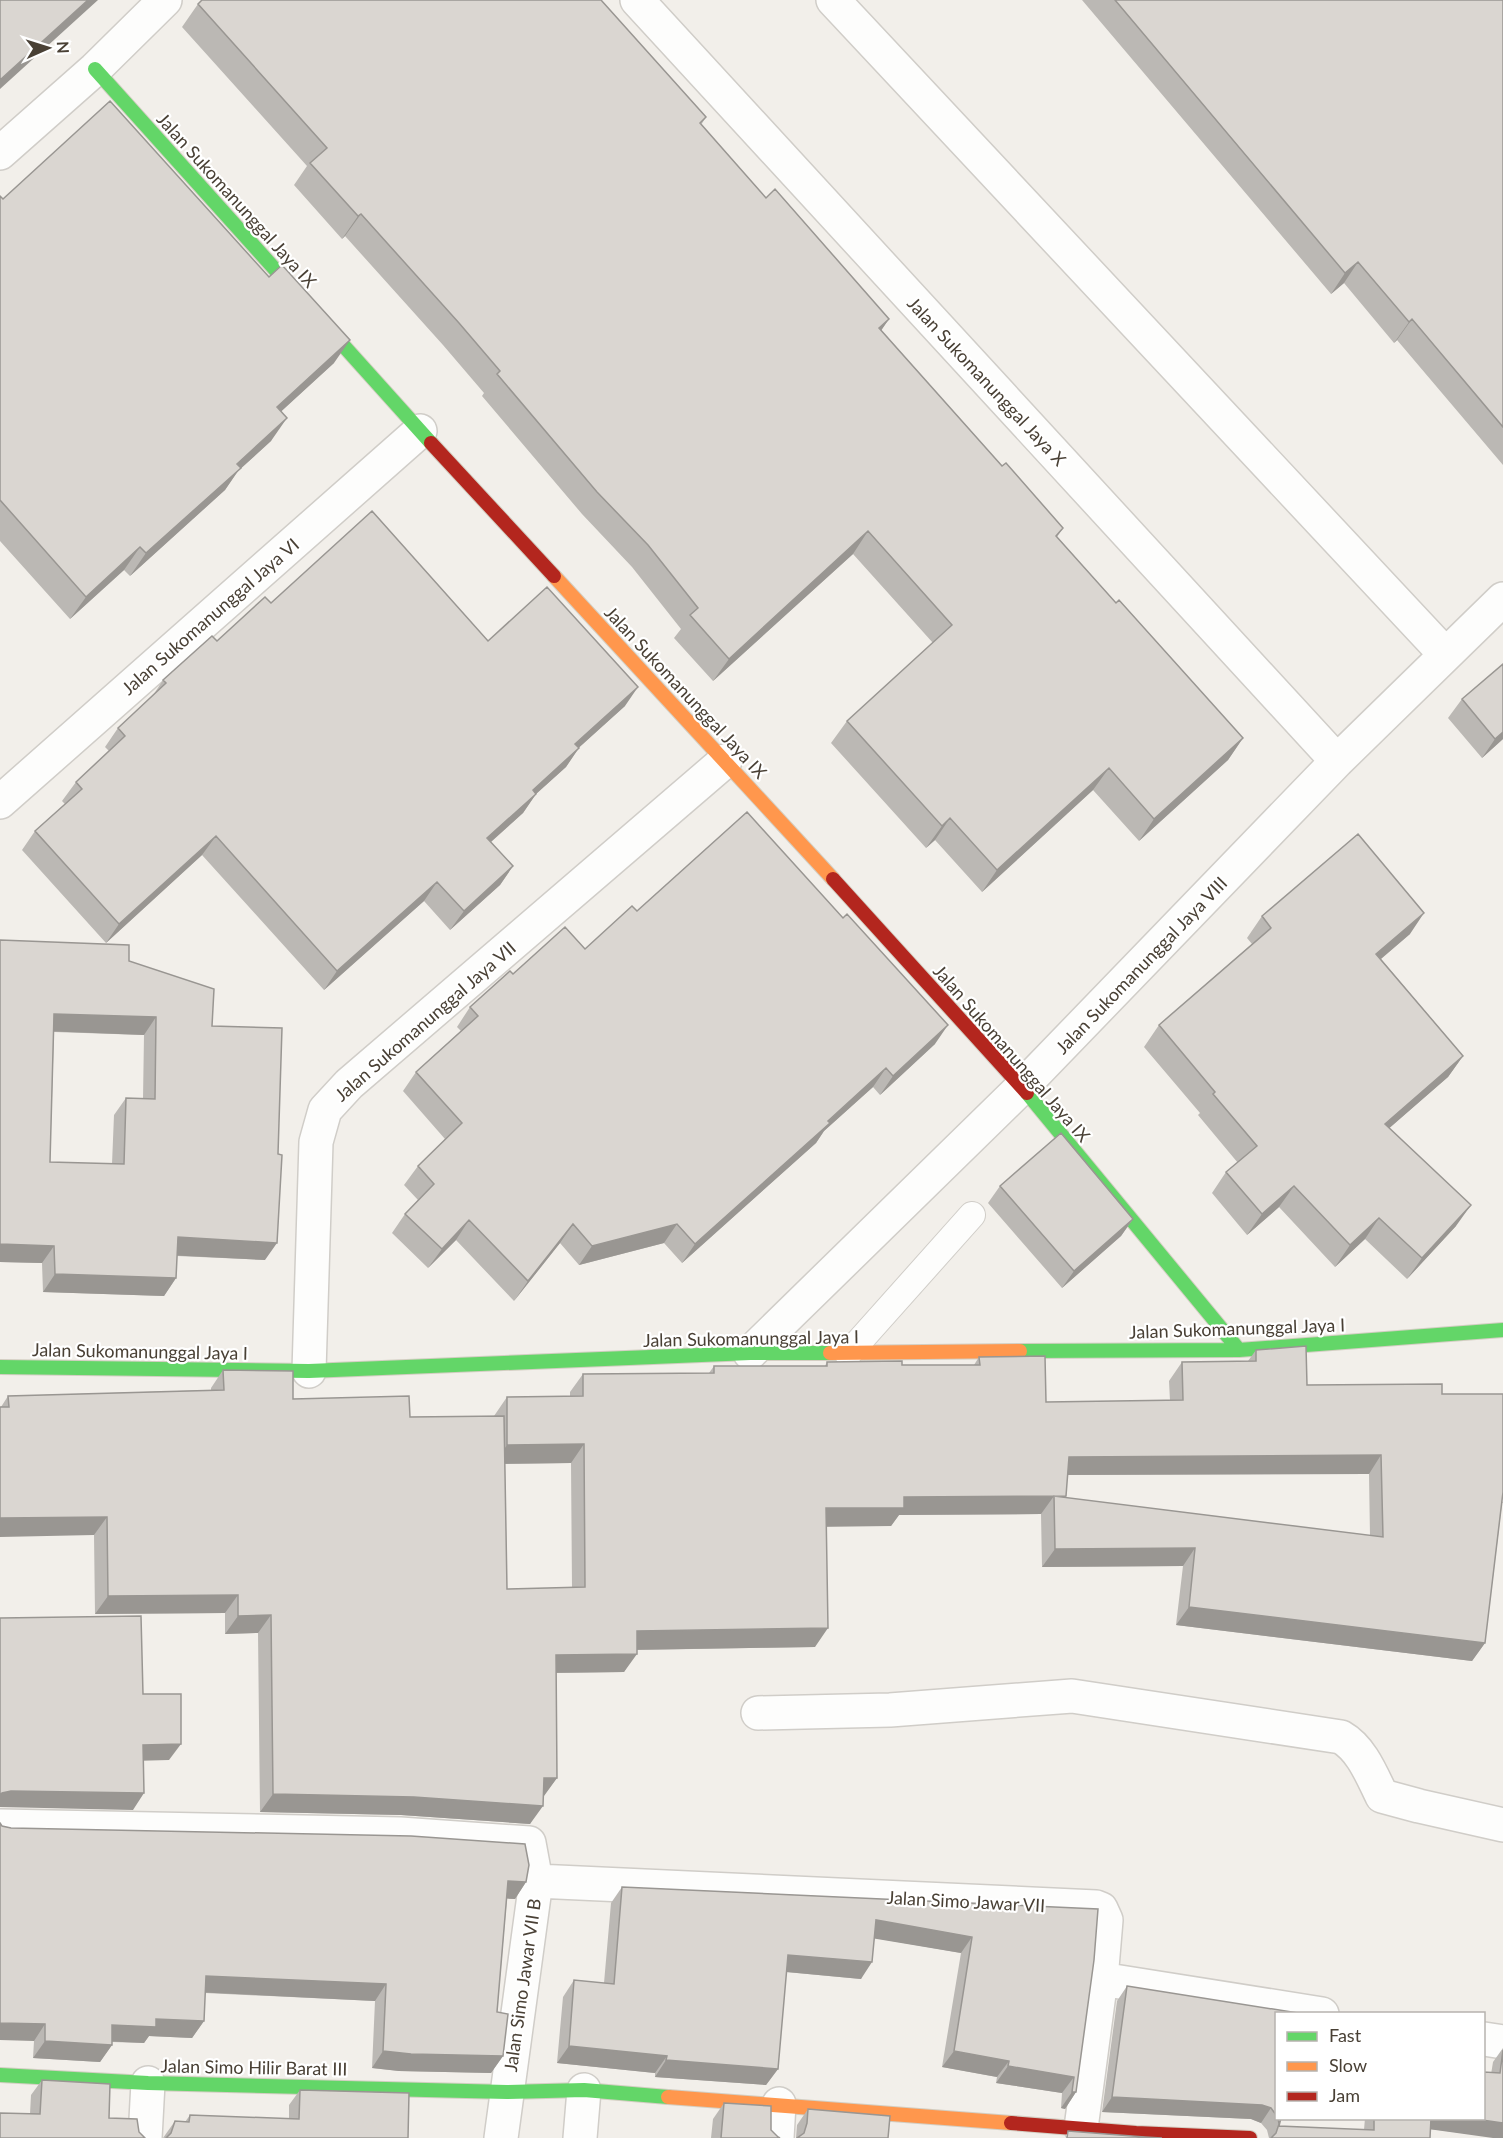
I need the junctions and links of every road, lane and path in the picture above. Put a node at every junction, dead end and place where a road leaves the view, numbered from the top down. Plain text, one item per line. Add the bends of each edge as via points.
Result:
1 (165, 0) edge
2 (637, 0) edge
3 (833, 0) edge
4 (95, 69) junction
5 (0, 153) edge
6 (420, 431) junction
7 (1503, 598) edge
8 (1445, 654) junction
9 (725, 761) junction
10 (1337, 761) junction
11 (0, 802) edge
12 (1022, 1088) junction
13 (972, 1215) dead end
14 (1503, 1330) edge
15 (1239, 1350) junction
16 (750, 1353) junction
17 (848, 1354) junction
18 (0, 1367) edge
19 (309, 1371) junction
20 (758, 1713) dead end
21 (1503, 1825) edge
22 (0, 1826) edge
23 (536, 1881) junction
24 (1101, 1978) junction
25 (1316, 2012) edge
26 (1485, 2039) edge
27 (1503, 2042) edge
28 (0, 2075) edge
29 (148, 2083) junction
30 (584, 2090) junction
31 (507, 2092) junction
32 (779, 2104) junction
33 (948, 2128) edge
34 (1081, 2128) junction
35 (1136, 2135) edge
36 (145, 2138) edge
37 (501, 2138) edge
38 (580, 2138) edge
39 (777, 2138) edge
40 (1250, 2138) edge

1 - 4 street
2 - 10 street, Jalan Sukomanunggal Jaya X
3 - 8 street
4 - 5 street
4 - 6 street, Jalan Sukomanunggal Jaya IX
6 - 9 street, Jalan Sukomanunggal Jaya IX
6 - 11 street, Jalan Sukomanunggal Jaya VI
7 - 8 street, Jalan Sukomanunggal Jaya VIII
8 - 10 street, Jalan Sukomanunggal Jaya VIII
9 - 12 street, Jalan Sukomanunggal Jaya IX
9 - 19 street, Jalan Sukomanunggal Jaya VII via 349,1084 325,1110 316,1142
10 - 12 street, Jalan Sukomanunggal Jaya VIII
12 - 15 street, Jalan Sukomanunggal Jaya IX
12 - 16 street, Jalan Sukomanunggal Jaya VIII
13 - 17 lane
14 - 15 street, Jalan Sukomanunggal Jaya I
15 - 17 street, Jalan Sukomanunggal Jaya I
16 - 17 street, Jalan Sukomanunggal Jaya I
16 - 19 street, Jalan Sukomanunggal Jaya I
18 - 19 street, Jalan Sukomanunggal Jaya I
20 - 21 street via 890,1710 1072,1696 1341,1737 1351,1743 1382,1796
22 - 23 street, Jalan Simo Jawar VII B via 400,1834 524,1842 531,1846
23 - 24 street, Jalan Simo Jawar VII via 1096,1907 1106,1920
23 - 31 street, Jalan Simo Jawar VII B
24 - 25 street
24 - 34 street, Jalan Simo Jawar VII
26 - 27 street
28 - 29 street, Jalan Simo Hilir Barat III
29 - 31 street, Jalan Simo Hilir Barat III
29 - 36 street
30 - 31 street, Jalan Simo Jawar VII B
30 - 32 street, Jalan Simo Jawar VII B
30 - 38 street
31 - 37 street
32 - 33 street, Jalan Simo Jawar VII B
32 - 39 street
33 - 34 street, Jalan Simo Jawar VII B
34 - 35 street, Jalan Simo Jawar VII B
35 - 40 street, Jalan Simo Jawar VII B

